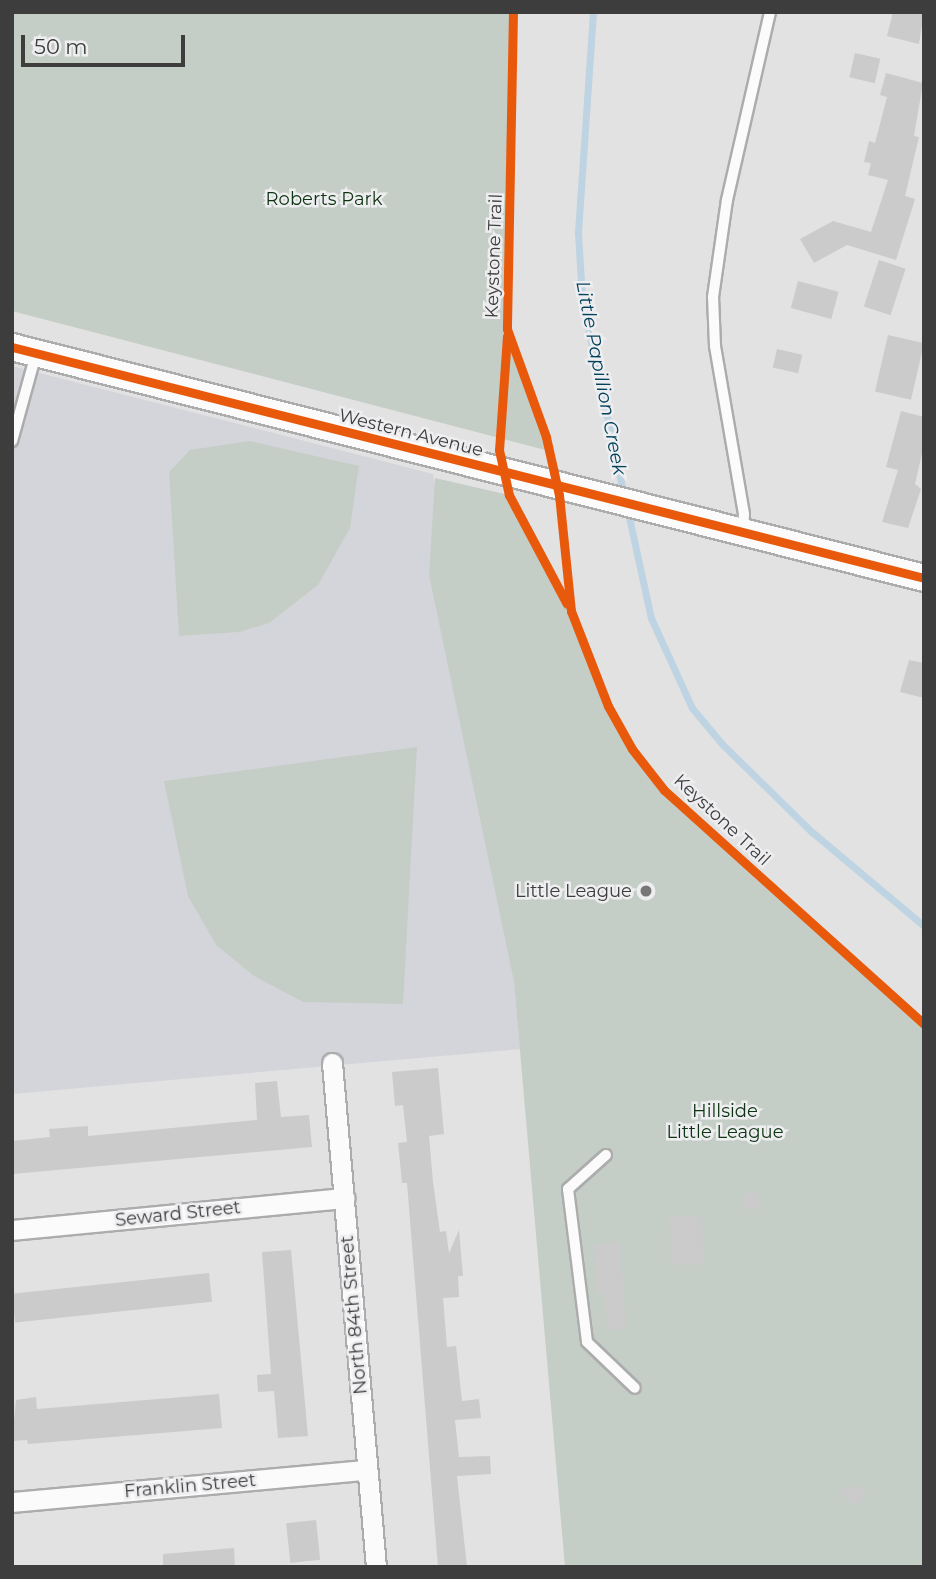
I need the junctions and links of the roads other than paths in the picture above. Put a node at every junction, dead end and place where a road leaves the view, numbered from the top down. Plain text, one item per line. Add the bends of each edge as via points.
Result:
1 (770, 12) edge
2 (24, 350) edge
3 (17, 405) edge
4 (12, 441) edge
5 (743, 533) junction
6 (924, 578) edge
7 (332, 1063) dead end
8 (606, 1155) dead end
9 (344, 1198) junction
10 (12, 1230) edge
11 (635, 1388) dead end
12 (367, 1470) junction
13 (12, 1502) edge
14 (376, 1567) edge

1 - 5 lane via 727,200 713,297 717,359 744,514
2 - 3 lane
2 - 5 street, Western Avenue
3 - 4 lane
5 - 6 street, Western Avenue
7 - 9 street, North 84th Street
8 - 11 lane via 568,1189 585,1328 587,1342
9 - 10 street, Seward Street
9 - 12 street, North 84th Street
12 - 13 street, Franklin Street
12 - 14 street, North 84th Street

